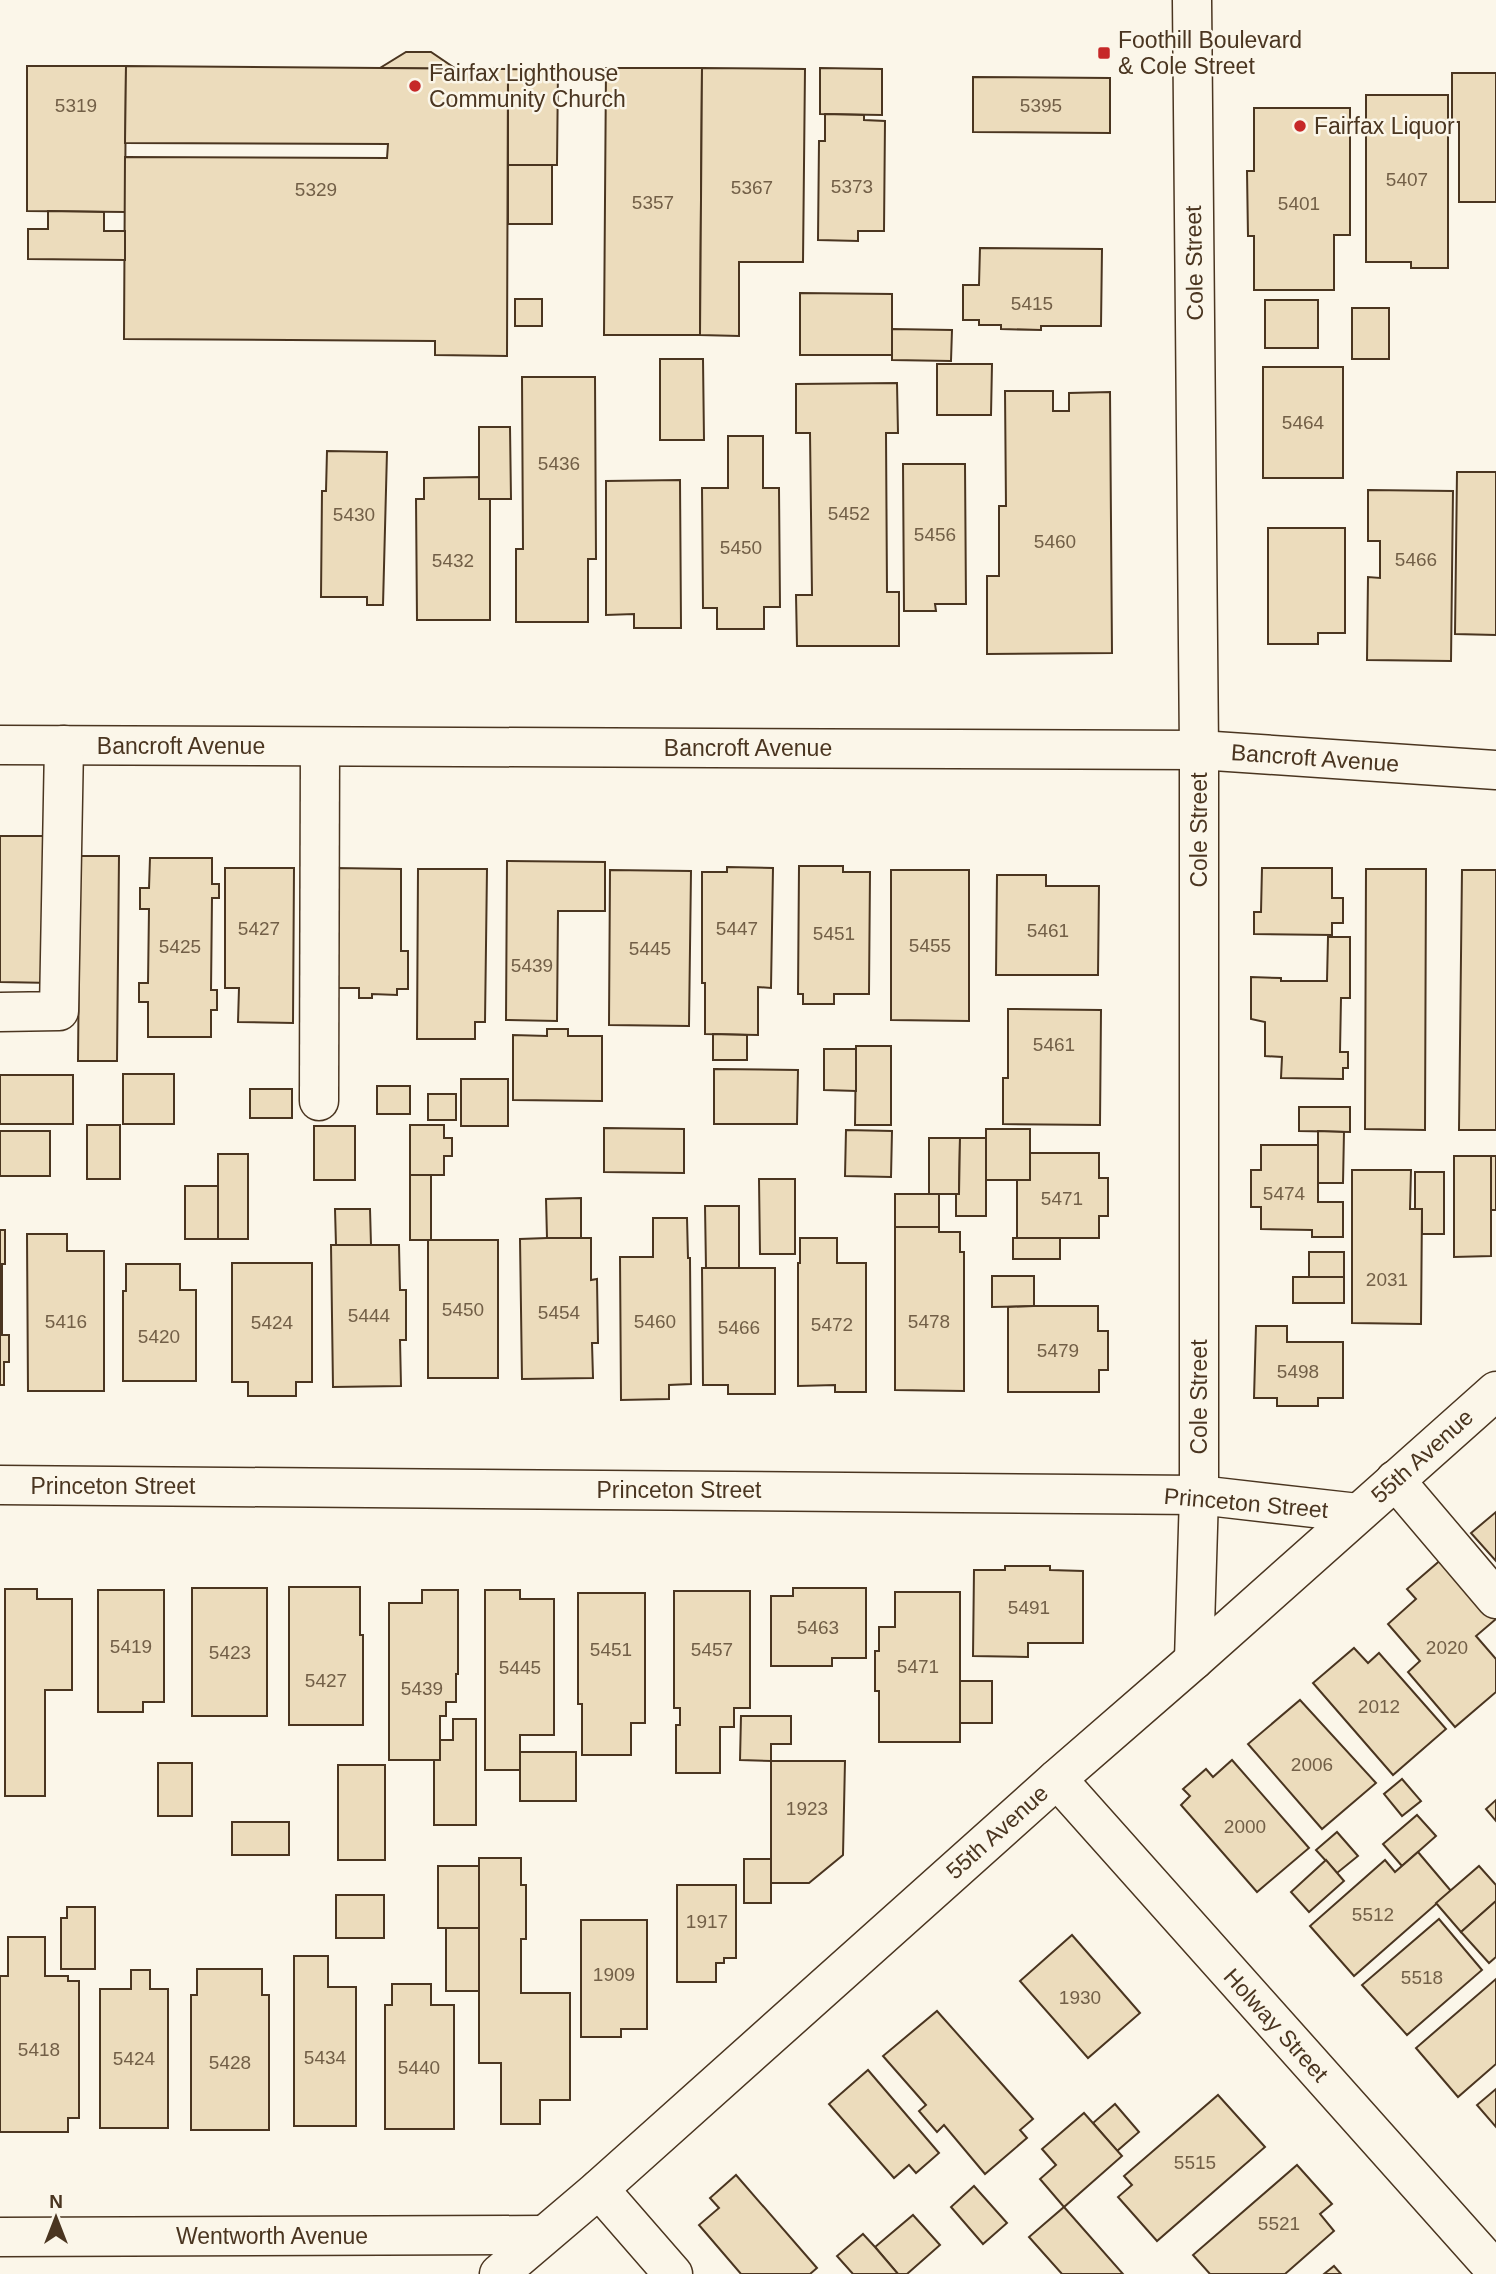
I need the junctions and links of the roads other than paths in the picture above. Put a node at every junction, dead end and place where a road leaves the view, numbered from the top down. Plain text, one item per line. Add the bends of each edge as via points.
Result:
1 (1192, 0) edge
2 (0, 745) edge
3 (64, 745) junction
4 (320, 747) junction
5 (1199, 750) junction
6 (1496, 770) edge
7 (0, 1012) edge
8 (319, 1101) dead end
9 (1496, 1391) edge
10 (1395, 1480) junction
11 (0, 1485) edge
12 (1199, 1495) junction
13 (1358, 1513) junction
14 (1496, 1599) edge
15 (1194, 1660) junction
16 (1057, 1779) junction
17 (600, 2189) junction
18 (543, 2235) junction
19 (0, 2237) edge
20 (1496, 2271) edge
21 (499, 2274) edge
22 (673, 2274) edge

1 - 5 street, Cole Street
2 - 3 street, Bancroft Avenue
3 - 4 street, Bancroft Avenue
3 - 7 street via 59,1012
4 - 5 street, Bancroft Avenue
4 - 8 street
5 - 6 street, Bancroft Avenue
5 - 12 street, Cole Street
9 - 10 street, 55th Avenue
10 - 13 street, 55th Avenue
10 - 14 street
11 - 12 street, Princeton Street
12 - 13 street, Princeton Street
12 - 15 street, Cole Street
13 - 15 street, 55th Avenue
15 - 16 street, 55th Avenue
16 - 17 street, 55th Avenue
16 - 20 street, Holway Street
17 - 18 street, 55th Avenue
17 - 22 street
18 - 19 street, Wentworth Avenue
18 - 21 street, 55th Avenue

